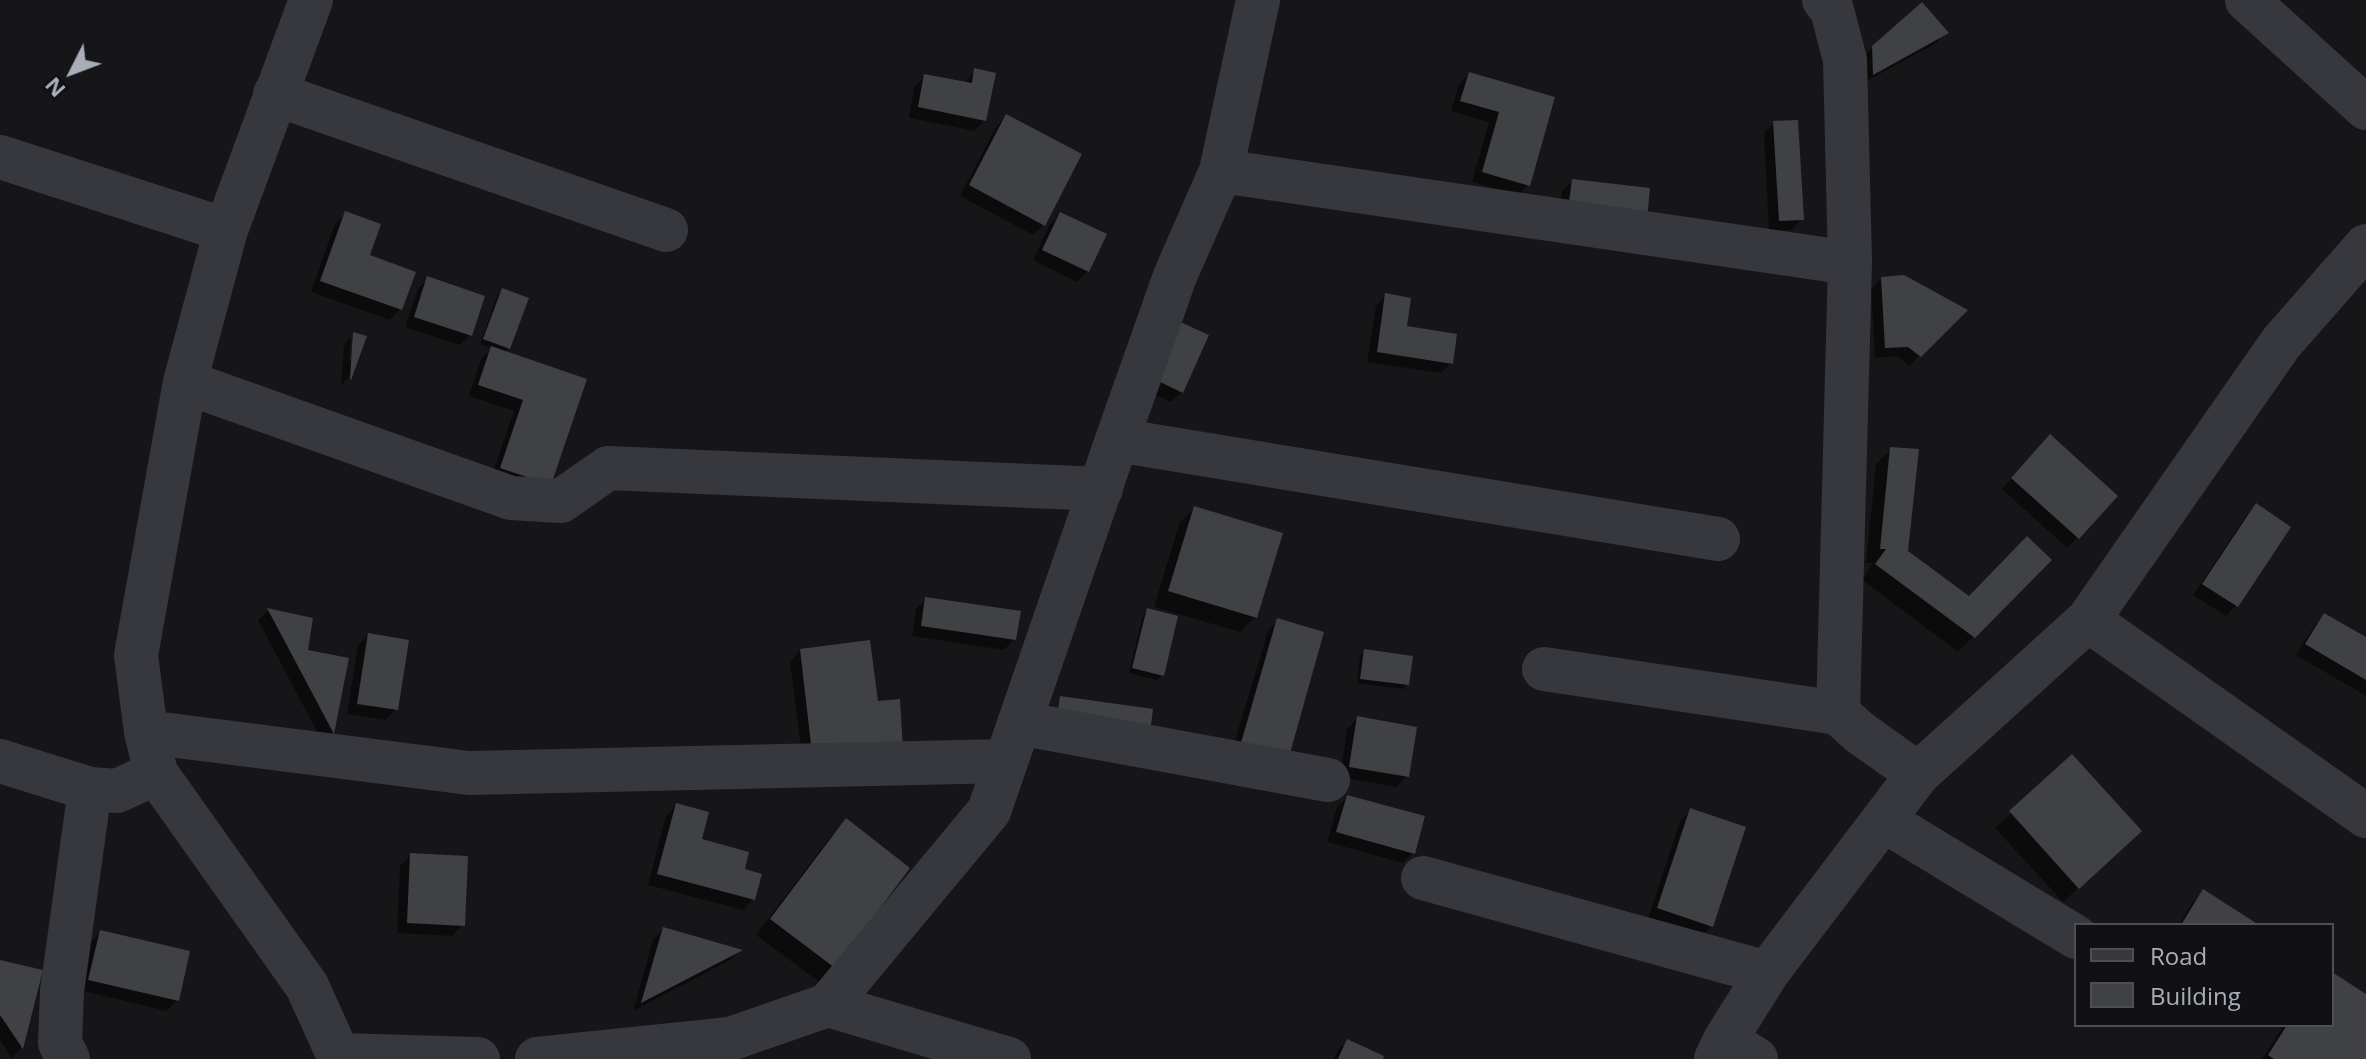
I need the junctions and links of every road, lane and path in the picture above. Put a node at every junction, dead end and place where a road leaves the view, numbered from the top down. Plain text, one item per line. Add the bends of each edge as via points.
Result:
1 (311, 0) edge
2 (1258, 0) edge
3 (1824, 0) edge
4 (2247, 0) edge
5 (275, 94) junction
6 (2366, 108) edge
7 (0, 157) edge
8 (1221, 171) junction
9 (226, 230) junction
10 (666, 230) dead end
11 (1850, 263) junction
12 (2360, 263) edge
13 (185, 382) junction
14 (1117, 440) junction
15 (1101, 489) junction
16 (1718, 539) dead end
17 (2088, 620) junction
18 (1544, 669) dead end
19 (1838, 713) junction
20 (146, 732) junction
21 (1013, 742) junction
22 (0, 761) edge
23 (156, 773) junction
24 (1918, 774) junction
25 (1328, 780) dead end
26 (90, 789) junction
27 (2366, 816) edge
28 (1883, 820) junction
29 (1423, 878) dead end
30 (2074, 936) edge
31 (1767, 973) junction
32 (828, 1005) junction
33 (1732, 1053) edge
34 (340, 1057) edge
35 (68, 1059) edge
36 (478, 1059) edge
37 (537, 1059) edge
38 (1009, 1059) edge

1 - 5 street
2 - 8 street
3 - 11 street via 1832,10 1845,60
4 - 6 street
5 - 9 street
5 - 10 street
7 - 9 street
8 - 11 street
8 - 14 street via 1175,276
9 - 13 street
11 - 19 street
12 - 17 street via 2281,343
13 - 15 street via 511,498 561,501 608,468
13 - 20 street via 136,655
14 - 15 street
14 - 16 street
15 - 21 street
17 - 24 street
17 - 27 street
18 - 19 street
19 - 24 street
20 - 21 street via 469,773
20 - 23 street
21 - 25 street
21 - 32 street via 989,811
22 - 26 street
23 - 26 street via 117,791
23 - 34 street via 307,986
24 - 28 street
26 - 35 street via 62,991 60,1043
28 - 30 street
28 - 31 street
29 - 31 street
31 - 33 street
32 - 37 street via 730,1039
32 - 38 street
34 - 36 street

